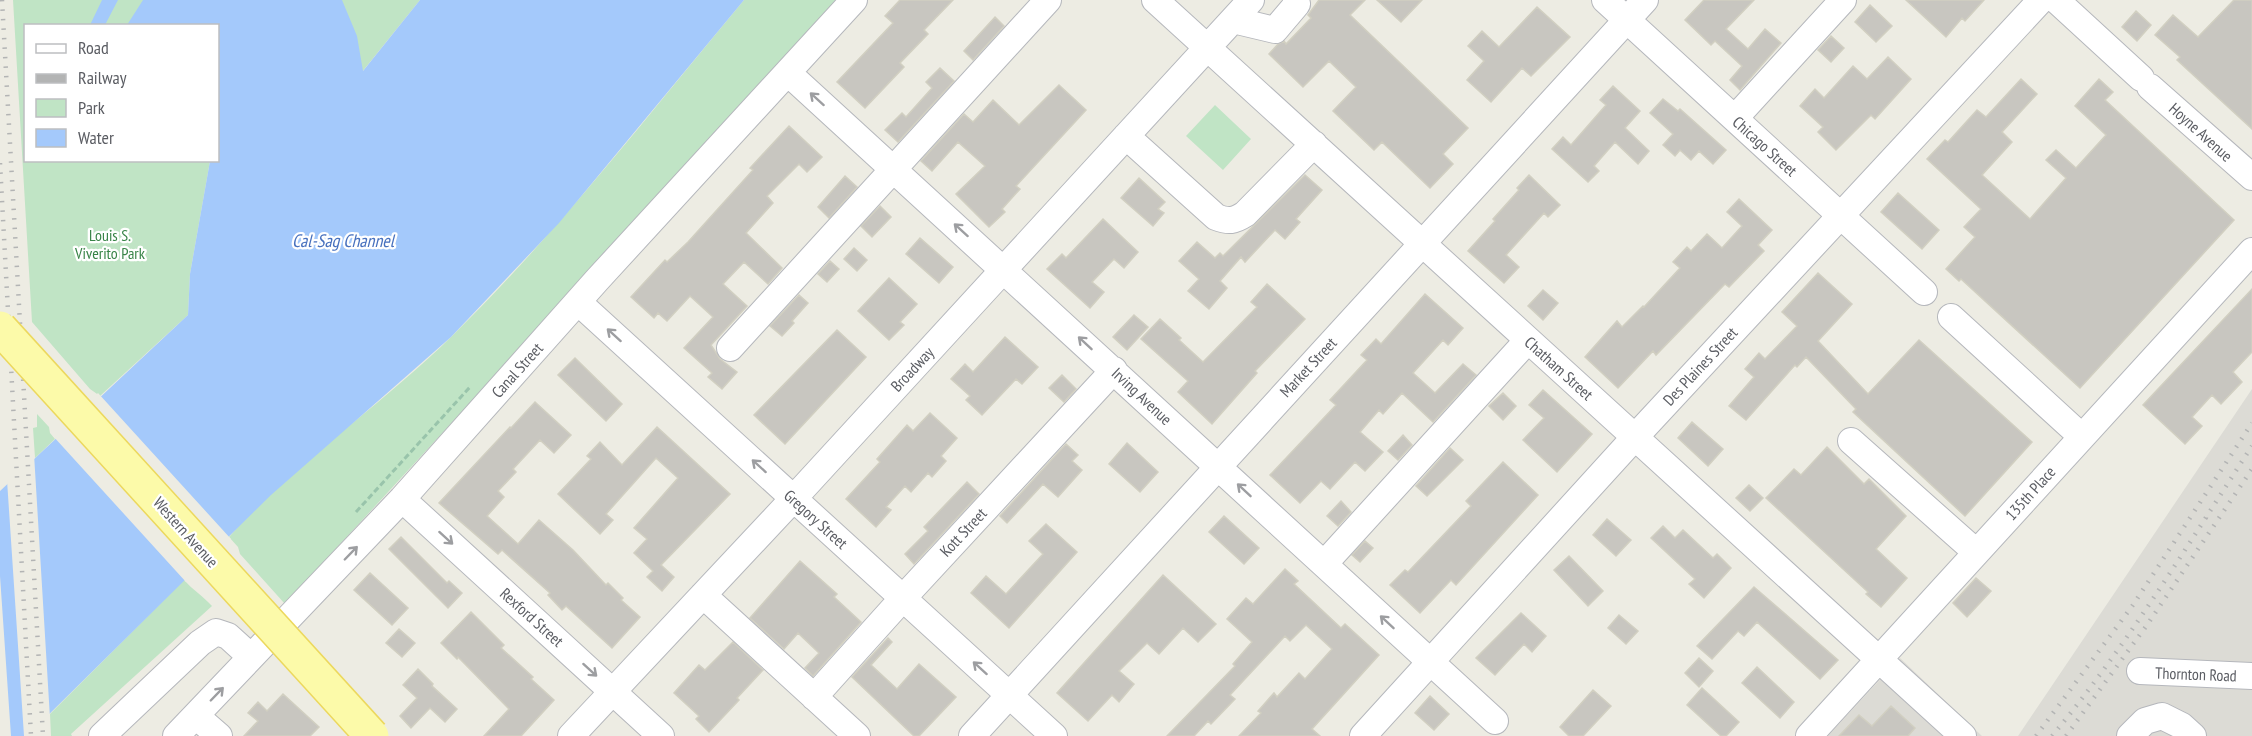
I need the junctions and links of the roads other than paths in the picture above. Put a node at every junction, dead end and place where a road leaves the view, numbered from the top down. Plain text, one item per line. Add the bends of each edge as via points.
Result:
1 (854, 0) edge
2 (1048, 0) edge
3 (1155, 0) edge
4 (1251, 0) edge
5 (1296, 0) edge
6 (1605, 0) edge
7 (1645, 0) edge
8 (1843, 0) edge
9 (2041, 0) edge
10 (2055, 0) edge
11 (1233, 20) junction
12 (1627, 20) junction
13 (1207, 48) junction
14 (788, 73) junction
15 (1735, 118) junction
16 (1126, 136) junction
17 (1314, 144) junction
18 (894, 169) junction
19 (2252, 177) edge
20 (1840, 215) junction
21 (1422, 243) junction
22 (2252, 251) edge
23 (1004, 269) junction
24 (1924, 292) dead end
25 (578, 302) junction
26 (1951, 317) dead end
27 (0, 328) edge
28 (1528, 340) junction
29 (730, 348) dead end
30 (1114, 370) junction
31 (2081, 436) junction
32 (1635, 437) junction
33 (1851, 441) dead end
34 (1218, 466) junction
35 (794, 498) junction
36 (402, 499) junction
37 (1976, 552) junction
38 (1324, 564) junction
39 (703, 595) junction
40 (903, 598) junction
41 (251, 657) junction
42 (1879, 659) junction
43 (1430, 662) junction
44 (2140, 671) dead end
45 (2252, 676) edge
46 (613, 691) junction
47 (1010, 695) junction
48 (814, 697) junction
49 (196, 716) junction
50 (1495, 721) dead end
51 (102, 736) edge
52 (176, 736) edge
53 (219, 736) edge
54 (372, 736) edge
55 (571, 736) edge
56 (661, 736) edge
57 (857, 736) edge
58 (972, 736) edge
59 (1054, 736) edge
60 (1363, 736) edge
61 (1809, 736) edge
62 (1963, 736) edge
63 (2130, 736) edge
64 (2193, 736) edge

1 - 14 street, Canal Street
2 - 18 street
3 - 13 street, Chatham Street
4 - 11 street, Broadway
5 - 11 street via 1297,4 1275,30
6 - 12 street, Chicago Street
7 - 12 street, Market Street
8 - 15 street
9 - 20 street, Des Plaines Street
10 - 19 street, Hoyne Avenue
11 - 13 street, Broadway
12 - 15 street, Chicago Street
12 - 21 street, Market Street
13 - 16 street, Broadway
13 - 17 street, Chatham Street
18 -> 14 street, Irving Avenue
14 - 25 street, Canal Street
15 - 20 street, Chicago Street
16 - 17 street via 1216,217 1226,221 1245,214
16 - 23 street, Broadway
17 - 21 street, Chatham Street
23 -> 18 street, Irving Avenue
18 - 29 street
20 - 24 street, Chicago Street
20 - 32 street, Des Plaines Street
21 - 28 street, Chatham Street
21 - 34 street, Market Street
22 - 31 street, 135th Place
30 -> 23 street, Irving Avenue
23 - 35 street, Broadway
35 -> 25 street, Gregory Street
25 - 36 street, Canal Street
26 - 31 street
27 - 54 main road, Western Avenue, bridge
28 - 32 street, Chatham Street
28 - 38 street
30 - 34 street, Irving Avenue
30 - 40 street, Kott Street
31 - 37 street, 135th Place
32 - 42 street, Chatham Street
32 - 43 street, Des Plaines Street
33 - 37 street
38 -> 34 street, Irving Avenue
34 - 47 street, Market Street
35 - 39 street, Broadway
35 - 40 street, Gregory Street
41 -> 36 street, Canal Street
36 -> 46 street, Rexford Street
37 - 42 street, 135th Place
43 -> 38 street, Irving Avenue
39 - 46 street, Broadway
39 - 48 street
47 -> 40 street, Gregory Street
40 - 48 street, Kott Street
49 -> 41 street, Canal Street
41 - 51 street via 228,636 216,632
42 - 61 street, 135th Place
42 - 62 street, Chatham Street
43 - 50 street, Irving Avenue
43 - 60 street, Des Plaines Street
44 - 45 street, Thornton Road
46 - 55 street, Broadway
46 - 56 street, Rexford Street
47 - 58 street, Market Street
47 - 59 street, Gregory Street
48 - 57 street
49 - 52 street, Canal Street
49 - 53 street
63 - 64 street via 2145,721 2162,716

